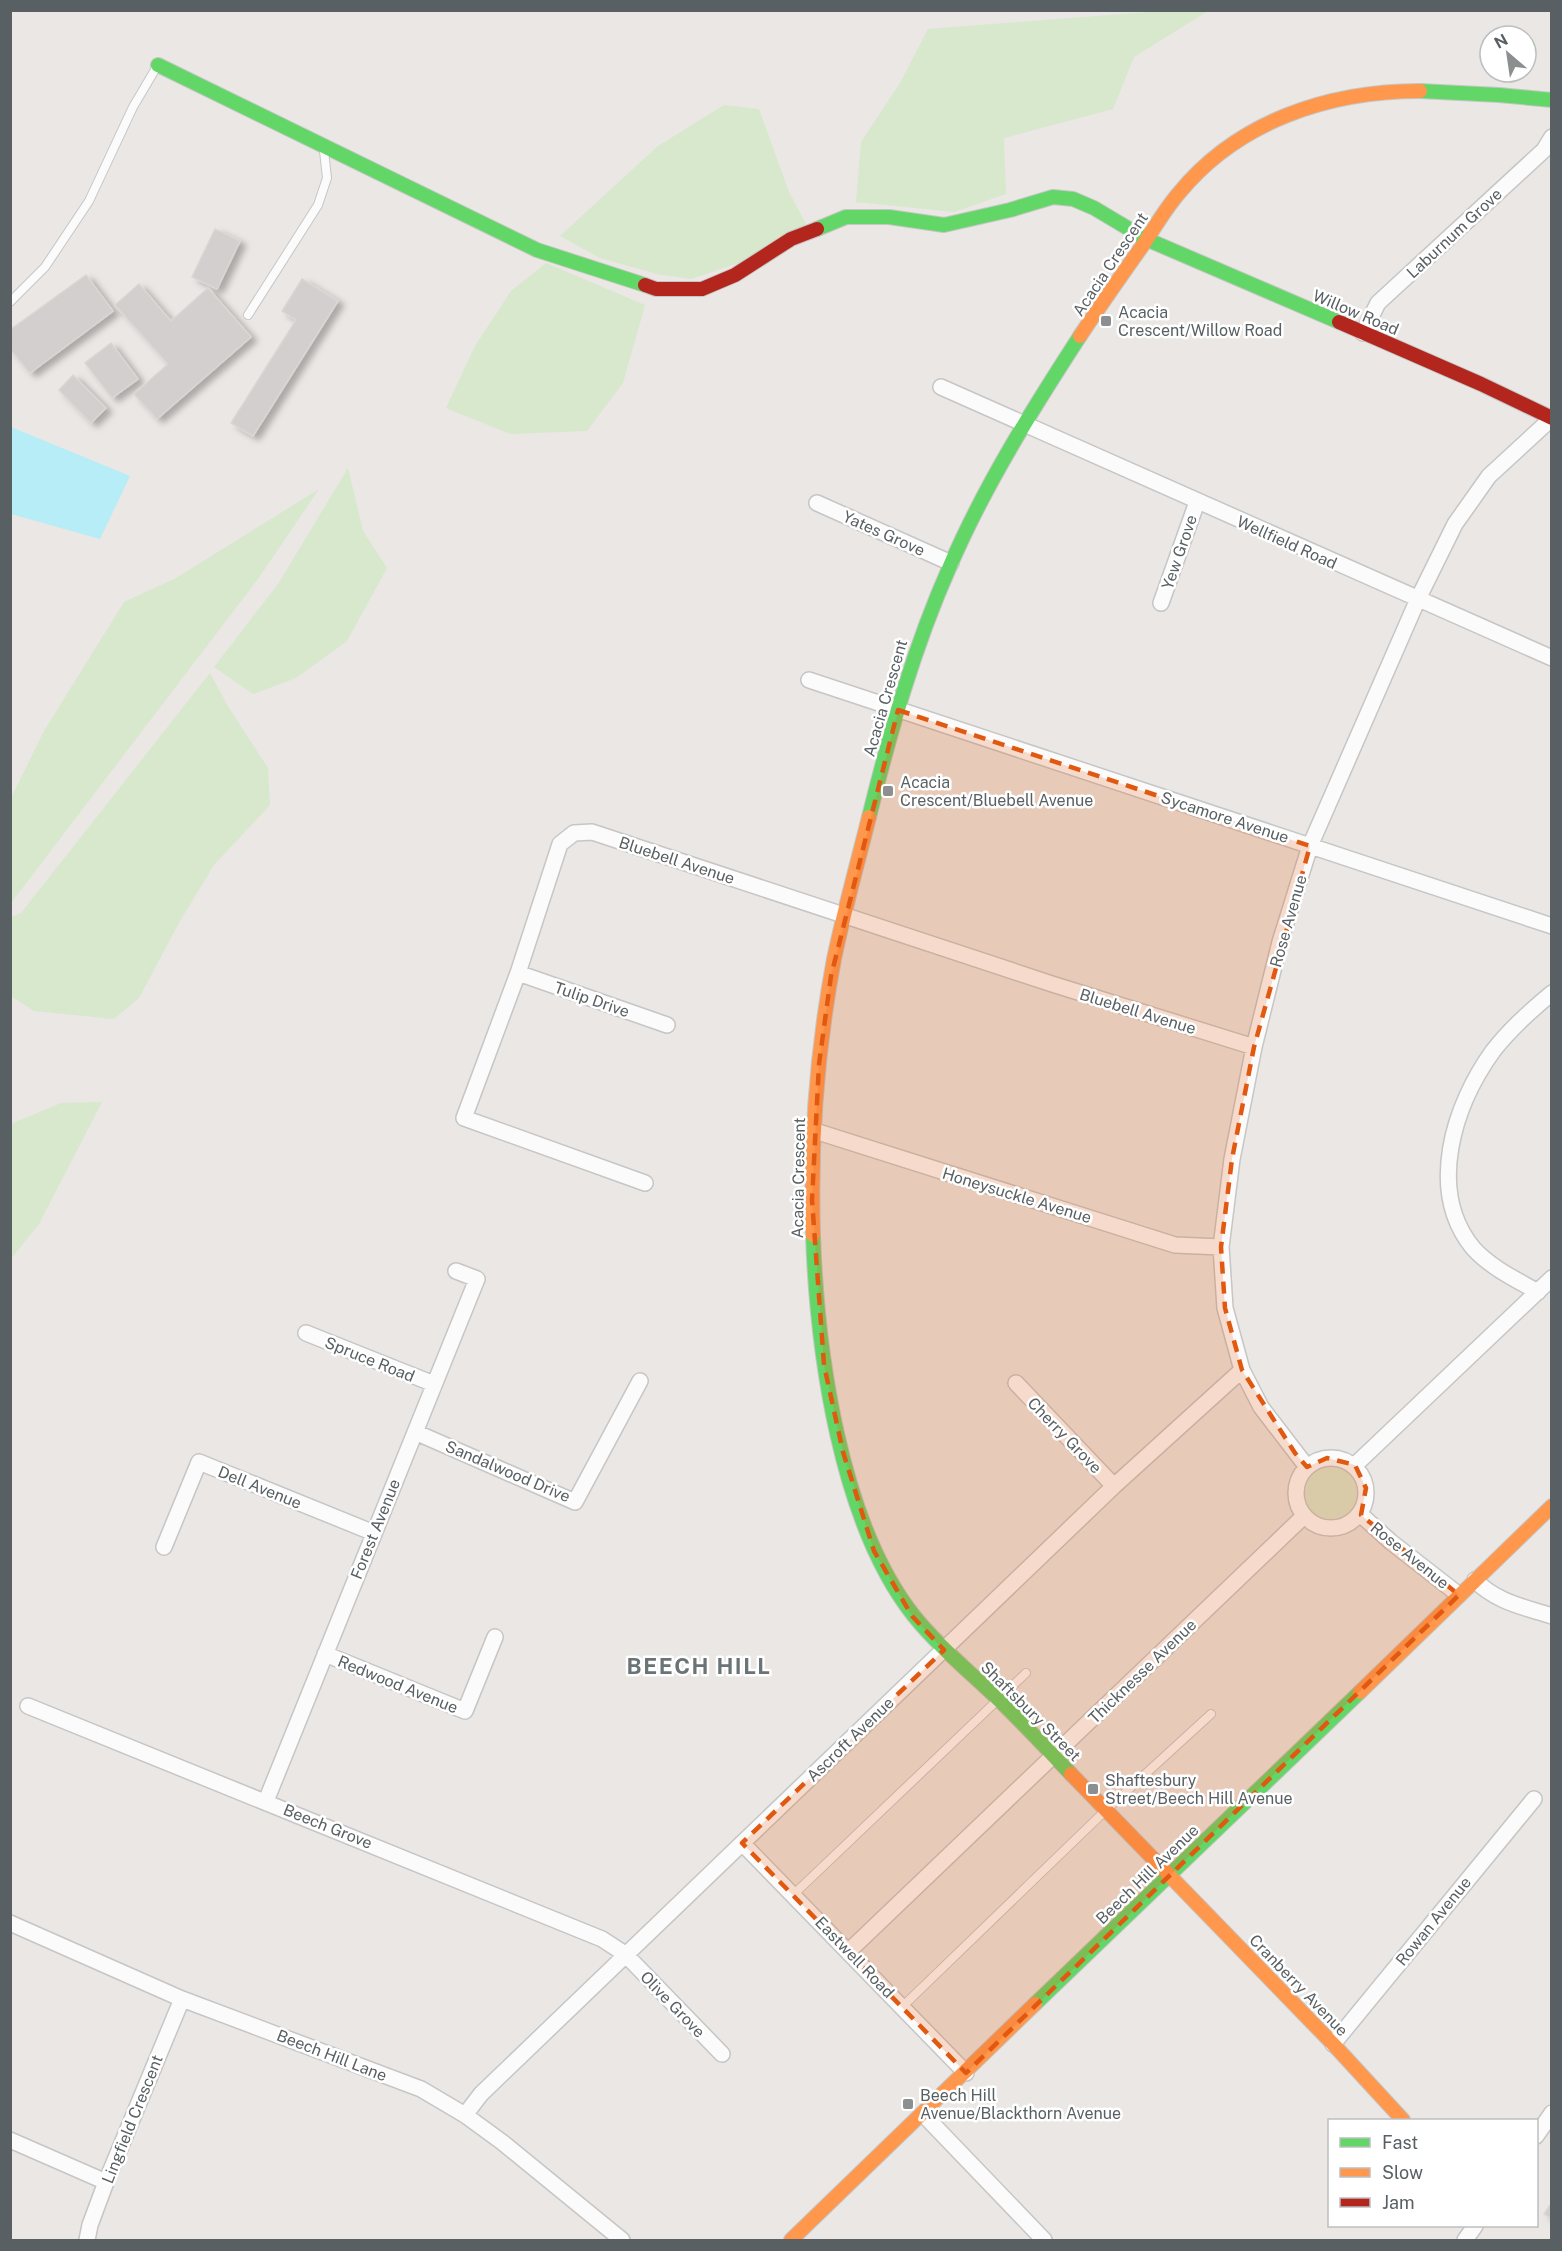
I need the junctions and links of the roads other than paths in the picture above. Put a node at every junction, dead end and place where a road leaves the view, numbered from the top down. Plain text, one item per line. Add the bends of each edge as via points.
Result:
1 (158, 65) joint
2 (1551, 100) edge
3 (1551, 137) edge
4 (324, 146) junction
5 (1146, 239) junction
6 (10, 302) edge
7 (248, 315) dead end
8 (1363, 333) junction
9 (941, 387) dead end
10 (1551, 418) edge
11 (1023, 425) junction
12 (1197, 502) junction
13 (817, 503) dead end
14 (951, 564) junction
15 (1418, 599) junction
16 (1161, 603) dead end
17 (1551, 658) edge
18 (809, 680) dead end
19 (898, 710) junction
20 (1310, 846) junction
21 (845, 914) junction
22 (1551, 926) edge
23 (518, 973) junction
24 (1551, 993) edge
25 (667, 1025) dead end
26 (1254, 1047) junction
27 (814, 1131) junction
28 (645, 1183) dead end
29 (1221, 1247) junction
30 (456, 1271) dead end
31 (1551, 1278) edge
32 (1538, 1292) junction
33 (306, 1334) dead end
34 (1242, 1370) junction
35 (640, 1381) dead end
36 (1016, 1383) dead end
37 (434, 1384) junction
38 (415, 1432) junction
39 (1355, 1466) junction
40 (1307, 1467) junction
41 (1114, 1486) junction
42 (1551, 1506) edge
43 (1360, 1514) junction
44 (1304, 1516) junction
45 (374, 1533) junction
46 (164, 1547) dead end
47 (1475, 1580) junction
48 (1460, 1595) junction
49 (1551, 1616) edge
50 (495, 1637) dead end
51 (944, 1650) junction
52 (325, 1654) junction
53 (1026, 1673) dead end
54 (998, 1699) junction
55 (28, 1706) dead end
56 (1210, 1714) dead end
57 (1053, 1756) junction
58 (1534, 1799) dead end
59 (266, 1801) junction
60 (1106, 1810) junction
61 (742, 1843) junction
62 (1169, 1874) junction
63 (793, 1895) junction
64 (10, 1923) edge
65 (849, 1951) junction
66 (625, 1954) junction
67 (182, 1999) junction
68 (902, 2007) junction
69 (1333, 2044) junction
70 (722, 2054) dead end
71 (966, 2073) junction
72 (1551, 2113) edge
73 (923, 2114) junction
74 (465, 2115) junction
75 (1401, 2119) edge
76 (1538, 2133) edge
77 (10, 2140) edge
78 (106, 2182) junction
79 (1474, 2227) edge
80 (612, 2237) edge
81 (87, 2241) edge
82 (791, 2241) edge
83 (1044, 2241) edge
84 (1465, 2241) edge

1 - 4 street, Willow Road
1 - 6 lane via 133,107 89,201 45,267
2 - 5 street, Acacia Crescent via 1426,90 1374,92 1317,103 1261,126 1214,156 1179,192
3 - 8 street, Laburnum Grove via 1544,150 1377,303
4 - 5 street, Willow Road via 537,250 656,289 702,289 735,274 791,239 846,217 889,217 944,225 1053,197 1073,199 1094,208
4 - 7 lane via 327,178 318,205
5 - 8 street, Willow Road
5 - 11 street, Acacia Crescent
8 - 10 street, Willow Road
9 - 11 street, Wellfield Road
10 - 15 street, Rose Avenue via 1489,476 1455,524
11 - 12 street, Wellfield Road
11 - 14 street, Acacia Crescent
12 - 15 street, Wellfield Road
12 - 16 street, Yew Grove
13 - 14 street, Yates Grove
14 - 19 street, Acacia Crescent via 921,636
15 - 17 street, Wellfield Road
15 - 20 street, Rose Avenue
18 - 19 street, Sycamore Avenue
19 - 20 street, Sycamore Avenue
19 - 21 street, Acacia Crescent
20 - 22 street, Sycamore Avenue
20 - 26 street, Rose Avenue via 1280,942
21 - 23 street, Bluebell Avenue via 592,832 574,833 560,844
21 - 26 street, Bluebell Avenue
21 - 27 street, Acacia Crescent via 831,976
23 - 25 street, Tulip Drive
23 - 28 street, Bluebell Avenue via 464,1118
24 - 32 street via 1492,1052 1474,1082 1460,1113 1448,1169 1455,1216 1474,1249 1489,1263
26 - 29 street, Rose Avenue via 1232,1159
27 - 29 street, Honeysuckle Avenue via 1175,1245
27 - 51 street, Acacia Crescent via 816,1293 824,1365 843,1452 874,1551 912,1616
29 - 34 street, Rose Avenue via 1225,1308
30 - 37 street, Forest Avenue via 477,1279
31 - 32 street
32 - 39 street
33 - 37 street, Spruce Road
34 - 40 street, Rose Avenue via 1261,1407
34 - 41 street, Ascroft Avenue
35 - 38 street, Sandalwood Drive via 574,1502
36 - 41 street, Cherry Grove
37 - 38 street, Forest Avenue
38 - 45 street, Forest Avenue
39 - 40 street via 1327,1458
39 - 43 street via 1366,1488
40 - 44 street via 1300,1476 1296,1498
41 - 51 street, Ascroft Avenue
42 - 47 street, Beech Hill Avenue
43 - 44 street via 1335,1528 1314,1524
43 - 48 street, Rose Avenue
44 - 57 street, Thicknesse Avenue
45 - 46 street, Dell Avenue via 199,1462
45 - 52 street, Forest Avenue
47 - 48 street, Beech Hill Avenue
47 - 49 street via 1502,1600
48 - 62 street, Beech Hill Avenue
50 - 52 street, Redwood Avenue via 465,1711
51 - 54 street, Shaftsbury Street
51 - 61 street, Ascroft Avenue
52 - 59 street, Forest Avenue
53 - 54 lane
54 - 57 street, Shaftsbury Street
54 - 63 lane
55 - 59 street, Beech Grove
56 - 60 lane
57 - 60 street, Shaftsbury Street
57 - 65 street, Thicknesse Avenue
58 - 69 street, Rowan Avenue
59 - 66 street, Beech Grove via 602,1939
60 - 62 street, Shaftsbury Street
60 - 68 lane
61 - 63 street, Eastwell Road
61 - 66 street, Ascroft Avenue
62 - 69 street, Cranberry Avenue
62 - 71 street, Beech Hill Avenue
63 - 65 street, Eastwell Road
64 - 67 street, Beech Hill Lane
65 - 68 street, Eastwell Road
66 - 70 street, Olive Grove
66 - 74 street, Ascroft Avenue via 481,2094
67 - 74 street, Beech Hill Lane via 421,2089
67 - 78 street, Lingfield Crescent
68 - 71 street, Eastwell Road
69 - 75 street, Cranberry Avenue
71 - 73 street, Beech Hill Avenue
72 - 76 street
73 - 82 street, Beech Hill Avenue
73 - 83 street
74 - 80 street, Beech Hill Lane
77 - 78 street
78 - 81 street, Lingfield Crescent
79 - 84 street

